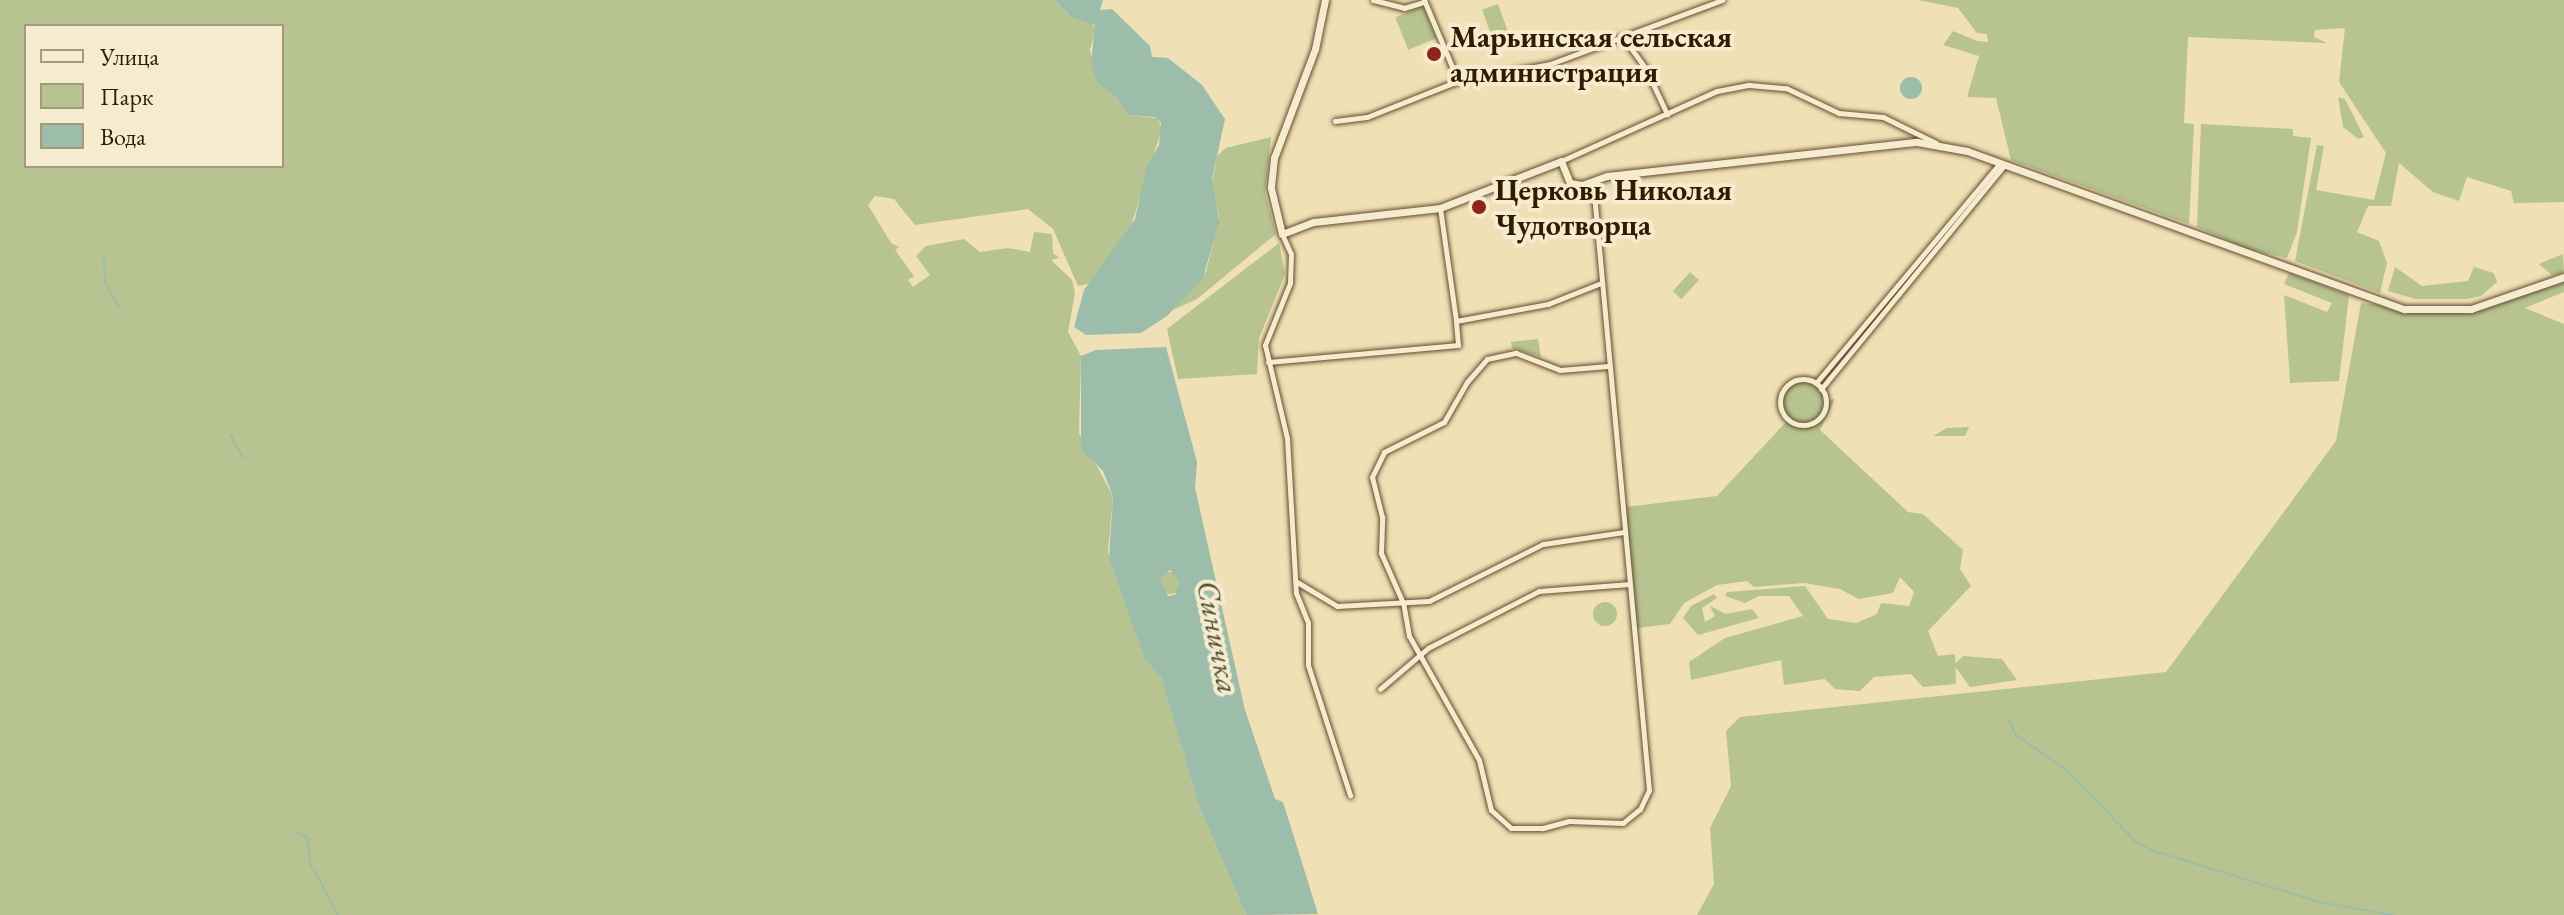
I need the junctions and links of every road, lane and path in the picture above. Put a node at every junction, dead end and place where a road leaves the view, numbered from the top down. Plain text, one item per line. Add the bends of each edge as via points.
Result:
1 (1325, 0) edge
2 (1373, 0) edge
3 (1722, 0) edge
4 (1424, 1) edge
5 (1625, 40) junction
6 (1458, 81) junction
7 (1667, 114) junction
8 (1335, 121) dead end
9 (1937, 144) junction
10 (1561, 161) junction
11 (2003, 164) junction
12 (1593, 183) junction
13 (1440, 208) junction
14 (1282, 234) junction
15 (2564, 277) edge
16 (1601, 283) junction
17 (1456, 321) junction
18 (1268, 362) junction
19 (1608, 366) junction
20 (1816, 383) junction
21 (1821, 389) junction
22 (1624, 532) junction
23 (1297, 582) junction
24 (1630, 584) junction
25 (1401, 599) junction
26 (1422, 655) junction
27 (1380, 689) dead end
28 (1350, 795) dead end

1 - 14 street via 1315,49 1274,158 1271,188
2 - 4 street via 1404,8
3 - 5 street
4 - 6 street
5 - 6 street via 1550,64
5 - 7 street
6 - 8 street via 1367,117
7 - 9 street via 1726,88 1774,86 1839,113 1874,115 1904,125
7 - 10 street
9 - 11 street
9 - 12 street via 1864,146 1607,176
10 - 12 street via 1572,185
10 - 13 street
11 - 15 street via 2404,309 2471,309
11 - 20 street
11 - 21 street
12 - 16 street
13 - 14 street via 1314,222
13 - 17 street
14 - 18 street via 1292,274 1266,337
16 - 17 street via 1548,304
16 - 19 street
17 - 18 street via 1458,345
18 - 23 street via 1287,438
19 - 22 street
19 - 25 street via 1560,370 1516,353 1496,356 1477,367 1444,422 1384,452 1372,485 1382,517 1381,553
20 - 21 street
20 - 21 street via 1795,380 1783,389 1780,404 1786,417 1806,425 1819,418 1826,405
22 - 24 street
22 - 25 street via 1559,539 1512,557 1439,598
23 - 25 street via 1337,606
23 - 28 street via 1308,623 1308,665
24 - 26 street via 1544,589 1463,628
24 - 26 street via 1649,785 1640,809 1623,823 1569,821 1537,829 1502,823 1489,806 1480,763
25 - 26 street via 1407,631
26 - 27 street

